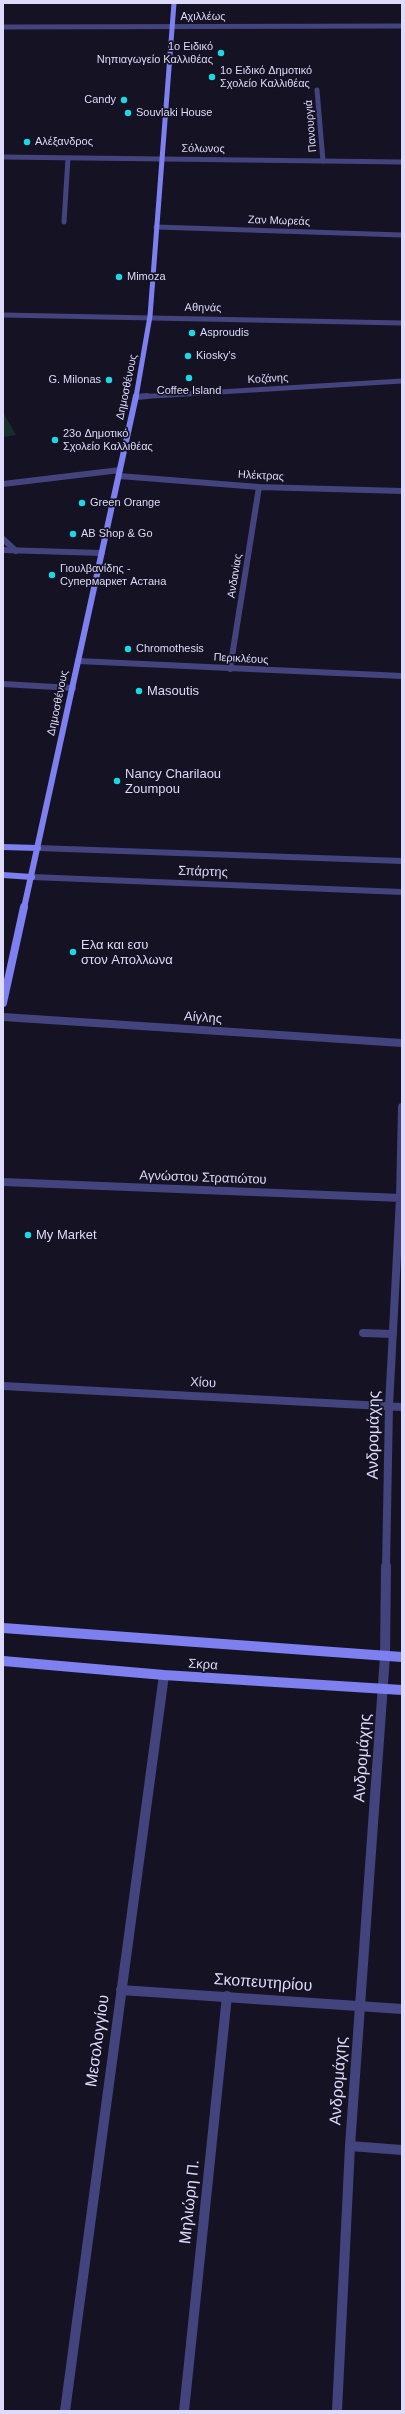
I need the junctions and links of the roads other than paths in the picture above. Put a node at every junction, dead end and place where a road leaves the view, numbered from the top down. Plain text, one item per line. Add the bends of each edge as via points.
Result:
1 (174, 3) edge
2 (172, 26) junction
3 (402, 26) edge
4 (3, 27) edge
5 (317, 90) dead end
6 (3, 157) edge
7 (68, 158) junction
8 (162, 158) junction
9 (323, 161) junction
10 (402, 162) edge
11 (64, 222) dead end
12 (156, 227) junction
13 (402, 235) edge
14 (3, 315) edge
15 (150, 316) junction
16 (402, 322) edge
17 (402, 381) edge
18 (136, 397) junction
19 (120, 473) junction
20 (3, 484) edge
21 (259, 487) junction
22 (402, 491) edge
23 (3, 539) edge
24 (3, 550) edge
25 (16, 551) junction
26 (102, 553) junction
27 (78, 662) junction
28 (230, 669) junction
29 (402, 676) edge
30 (3, 684) edge
31 (73, 688) junction
32 (3, 847) edge
33 (38, 848) junction
34 (402, 861) edge
35 (3, 876) edge
36 (32, 877) junction
37 (402, 892) edge
38 (3, 1002) edge
39 (3, 1017) edge
40 (402, 1043) edge
41 (402, 1107) edge
42 (3, 1182) edge
43 (401, 1198) edge
44 (363, 1333) dead end
45 (393, 1334) junction
46 (3, 1386) edge
47 (389, 1406) junction
48 (402, 1407) edge
49 (3, 1628) edge
50 (385, 1656) junction
51 (402, 1657) edge
52 (3, 1661) edge
53 (164, 1675) junction
54 (383, 1689) junction
55 (402, 1690) edge
56 (121, 1990) junction
57 (227, 1996) junction
58 (360, 2006) junction
59 (402, 2009) edge
60 (350, 2146) junction
61 (402, 2150) edge
62 (64, 2411) edge
63 (184, 2411) edge
64 (337, 2411) edge

1 - 2 street, Δημοσθένους
2 - 3 street, Αχιλλέως
2 - 4 street, Αχιλλέως
2 - 8 street, Δημοσθένους
5 - 9 street, Πανουργιά
6 - 7 street, Σόλωνος
7 - 8 street, Σόλωνος
7 - 11 street
8 - 9 street, Σόλωνος
8 - 12 street, Δημοσθένους
9 - 10 street, Σόλωνος
12 - 13 street, Ζαν Μωρεάς
12 - 15 street, Δημοσθένους
14 - 15 street, Αθηνάς
15 - 16 street, Αθηνάς
15 - 18 street, Δημοσθένους
17 - 18 street, Κοζάνης
18 - 19 street, Δημοσθένους
19 - 20 street, Ηλέκτρας
19 - 21 street, Ηλέκτρας
19 - 26 street, Δημοσθένους
21 - 22 street, Ηλέκτρας
21 - 28 street, Ανδανiας
23 - 25 street
24 - 25 street
25 - 26 street
26 - 27 street, Δημοσθένους
27 - 28 street, Περικλέους
27 - 31 street, Δημοσθένους
28 - 29 street, Περικλέους
30 - 31 street
31 - 33 street, Δημοσθένους
32 - 33 street, Σπάρτης
33 - 34 street, Σπάρτης
33 - 36 street, Δημοσθένους
35 - 36 street, Σπάρτης
36 - 37 street, Σπάρτης
36 - 38 street, Δημοσθένους
39 - 40 street, Αίγλης
41 - 43 street, Ανδρομάχης
42 - 43 street, Αγνώστου Στρατιώτου
43 - 45 street, Ανδρομάχης
44 - 45 street
45 - 47 street, Ανδρομάχης
46 - 47 street, Χίου
47 - 48 street, Χίου
47 - 50 street, Ανδρομάχης
49 - 50 street, Σκρα
50 - 51 street, Σκρα
50 - 54 street, Ανδρομάχης
52 - 53 street, Σκρα
53 - 54 street, Σκρα
53 - 56 street, Μεσολογγίου
54 - 55 street, Σκρα
54 - 58 street, Ανδρομάχης
56 - 57 street, Σκοπευτηρίου
56 - 62 street, Μεσολογγίου
57 - 58 street, Σκοπευτηρίου
57 - 63 street, Μηλιώρη Π.
58 - 59 street, Σκοπευτηρίου
58 - 60 street, Ανδρομάχης
60 - 61 street
60 - 64 street, Ανδρομάχης

